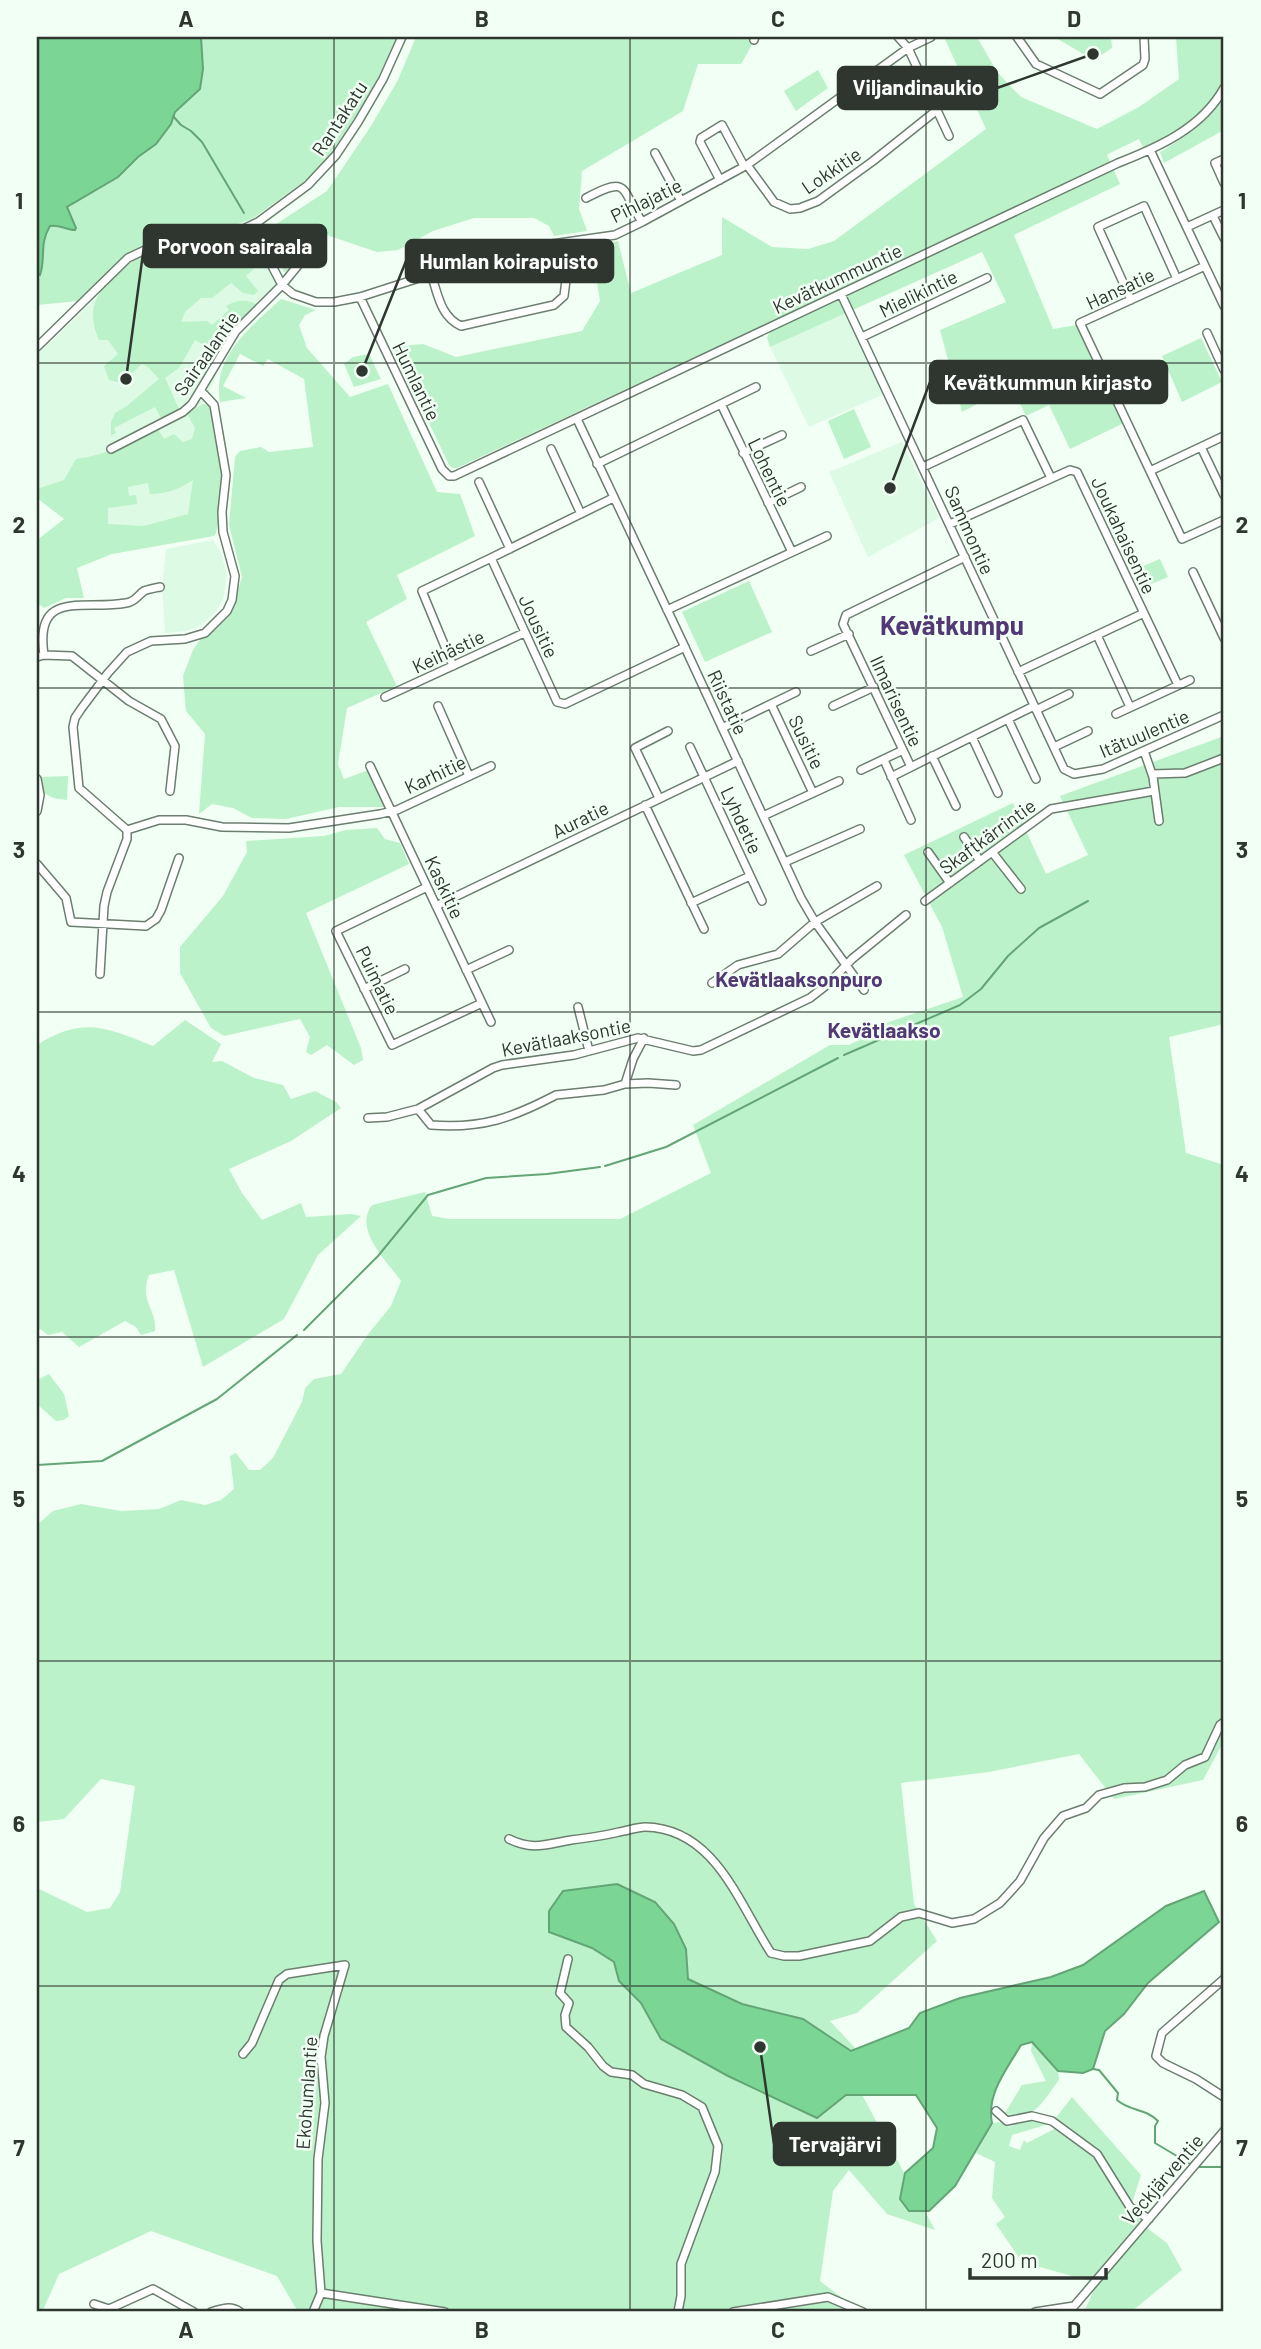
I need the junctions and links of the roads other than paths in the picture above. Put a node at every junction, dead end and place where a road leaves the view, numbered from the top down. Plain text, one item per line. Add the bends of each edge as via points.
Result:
1 (402, 37) edge
2 (898, 37) edge
3 (931, 37) edge
4 (1017, 37) edge
5 (1144, 37) edge
6 (908, 48) junction
7 (1224, 88) edge
8 (937, 110) junction
9 (949, 136) dead end
10 (1150, 150) junction
11 (654, 153) dead end
12 (1224, 159) edge
13 (745, 166) junction
14 (720, 180) junction
15 (1224, 183) edge
16 (586, 198) dead end
17 (681, 201) junction
18 (1224, 210) edge
19 (1213, 216) junction
20 (642, 222) junction
21 (251, 226) junction
22 (1187, 227) junction
23 (322, 236) dead end
24 (1224, 238) edge
25 (562, 244) junction
26 (1205, 266) junction
27 (432, 274) junction
28 (988, 278) dead end
29 (1177, 279) junction
30 (282, 285) junction
31 (841, 294) junction
32 (360, 298) junction
33 (1131, 300) junction
34 (1224, 306) edge
35 (1207, 333) dead end
36 (862, 337) junction
37 (37, 348) edge
38 (1224, 370) edge
39 (756, 387) dead end
40 (201, 391) junction
41 (721, 404) junction
42 (577, 419) junction
43 (782, 435) dead end
44 (1224, 436) edge
45 (1201, 447) junction
46 (111, 449) dead end
47 (551, 449) dead end
48 (743, 453) junction
49 (597, 464) junction
50 (923, 467) junction
51 (1150, 471) junction
52 (449, 476) joint
53 (1051, 478) junction
54 (479, 482) dead end
55 (801, 487) dead end
56 (1224, 495) edge
57 (613, 498) junction
58 (768, 503) junction
59 (581, 514) junction
60 (1224, 520) edge
61 (950, 524) junction
62 (827, 537) dead end
63 (510, 549) junction
64 (792, 552) junction
65 (965, 557) junction
66 (491, 558) junction
67 (1193, 572) dead end
68 (160, 587) dead end
69 (667, 610) junction
70 (1144, 613) junction
71 (524, 633) junction
72 (849, 634) junction
73 (1097, 635) junction
74 (1224, 638) edge
75 (685, 647) junction
76 (811, 651) dead end
77 (40, 656) edge
78 (453, 666) junction
79 (1018, 671) junction
80 (103, 680) junction
81 (1190, 680) dead end
82 (1178, 685) junction
83 (874, 687) junction
84 (796, 692) dead end
85 (1069, 694) dead end
86 (385, 697) dead end
87 (771, 704) junction
88 (438, 706) dead end
89 (833, 706) dead end
90 (1130, 707) junction
91 (1035, 708) junction
92 (1116, 714) dead end
93 (1224, 715) edge
94 (1008, 719) junction
95 (722, 728) junction
96 (668, 731) dead end
97 (1088, 731) dead end
98 (972, 737) junction
99 (690, 747) dead end
100 (1054, 747) junction
101 (903, 750) junction
102 (1144, 751) junction
103 (932, 756) junction
104 (1224, 758) edge
105 (884, 760) junction
106 (738, 761) junction
107 (370, 766) dead end
108 (491, 766) dead end
109 (911, 767) junction
110 (862, 770) dead end
111 (1074, 774) joint
112 (1152, 774) junction
113 (469, 776) junction
114 (704, 777) junction
115 (891, 777) junction
116 (37, 779) edge
117 (1035, 779) dead end
118 (839, 781) dead end
119 (1154, 790) junction
120 (170, 791) dead end
121 (814, 793) junction
122 (998, 793) dead end
123 (659, 798) junction
124 (645, 805) junction
125 (956, 806) dead end
126 (37, 811) edge
127 (392, 811) junction
128 (763, 816) junction
129 (911, 820) dead end
130 (1159, 821) dead end
131 (860, 829) dead end
132 (127, 830) junction
133 (964, 837) dead end
134 (928, 852) dead end
135 (992, 852) junction
136 (179, 858) dead end
137 (980, 861) junction
138 (785, 862) junction
139 (37, 864) edge
140 (750, 876) junction
141 (950, 883) junction
142 (877, 886) dead end
143 (427, 887) junction
144 (1021, 889) dead end
145 (762, 901) dead end
146 (925, 901) dead end
147 (691, 902) junction
148 (436, 906) junction
149 (906, 915) dead end
150 (815, 922) junction
151 (102, 924) junction
152 (704, 929) dead end
153 (509, 950) dead end
154 (847, 965) junction
155 (405, 969) dead end
156 (466, 970) junction
157 (100, 974) dead end
158 (712, 983) dead end
159 (364, 989) junction
160 (864, 990) dead end
161 (482, 1003) junction
162 (578, 1007) dead end
163 (491, 1022) dead end
164 (644, 1038) junction
165 (590, 1051) junction
166 (625, 1084) junction
167 (676, 1085) dead end
168 (418, 1109) junction
169 (368, 1118) dead end
170 (1224, 1722) edge
171 (509, 1839) dead end
172 (568, 1959) dead end
173 (1224, 1979) edge
174 (243, 2054) dead end
175 (1224, 2097) edge
176 (996, 2110) dead end
177 (1224, 2131) edge
178 (1149, 2219) junction
179 (321, 2293) junction
180 (94, 2304) dead end
181 (1072, 2309) edge
182 (194, 2312) edge
183 (211, 2312) edge
184 (240, 2312) edge
185 (313, 2312) edge
186 (445, 2312) edge
187 (678, 2312) edge
188 (733, 2312) edge
189 (863, 2312) edge
190 (1035, 2312) edge

1 - 21 street, Rantakatu via 383,79 336,155 308,185
2 - 6 street
3 - 6 street, Pihlajatie
4 - 5 street via 1036,64 1100,93 1143,65
6 - 8 street
6 - 13 street, Pihlajatie
7 - 10 street, Kevätkummuntie via 1204,117
8 - 9 street
8 - 13 street, Lokkitie via 808,206 790,209 774,202
10 - 22 street
10 - 31 street, Kevätkummuntie
11 - 17 street
12 - 15 street via 1215,163
13 - 14 street, Pihlajatie
13 - 14 street, Lokkitie via 722,125 704,135 700,142
14 - 17 street, Pihlajatie
16 - 20 street via 609,186 620,187
17 - 20 street, Pihlajatie
18 - 19 street
19 - 22 street
19 - 24 street
20 - 25 street, Pihlajatie via 615,235
21 - 30 street
21 - 37 street, Rantakatu via 222,236 160,243 135,254
22 - 26 street
23 - 30 street, Sairaalantie
25 - 27 street, Pihlajatie via 503,251
25 - 27 street via 564,296 554,305 461,326 450,321 443,310
26 - 29 street, Hansatie
26 - 34 street
27 - 32 street, Pihlajatie
28 - 36 street, Mielikintie
29 - 33 street, Hansatie
29 - 33 street via 1144,206 1098,227
30 - 32 street, Pihlajatie via 311,302
30 - 40 street, Sairaalantie via 236,331
31 - 36 street, Sammontie
31 - 42 street, Kevätkummuntie
32 - 52 street, Humlantie
33 - 51 street, Hansatie via 1080,323
35 - 38 street
36 - 50 street, Sammontie
39 - 41 street
40 - 46 street, Sairaalantie via 183,412
40 - 80 street via 214,405 226,475 222,512 235,576 232,600 205,633 136,646
41 - 48 street, Lohentie
41 - 49 street
42 - 49 street, Riistatie
42 - 52 street, Kevätkummuntie
43 - 48 street
44 - 45 street
45 - 51 street
45 - 56 street
47 - 59 street
48 - 58 street, Lohentie
49 - 57 street, Riistatie
50 - 53 street via 1023,420
50 - 61 street, Sammontie
51 - 60 street via 1182,539
53 - 61 street, Joukahaisentie
53 - 70 street, Joukahaisentie via 1070,470 1077,472
54 - 63 street
55 - 58 street
57 - 59 street
57 - 69 street, Riistatie
58 - 64 street, Lohentie
59 - 63 street
61 - 65 street, Sammontie
62 - 64 street
63 - 66 street
64 - 69 street
65 - 72 street via 846,615
65 - 79 street, Sammontie
66 - 71 street, Jousitie
66 - 78 street via 422,590
67 - 74 street
68 - 77 street via 146,590 129,603 59,608 43,625
69 - 75 street, Riistatie
70 - 73 street, Joukahaisentie
70 - 82 street
71 - 75 street, Jousitie via 561,704
71 - 78 street, Keihästie
72 - 76 street
72 - 83 street, Ilmarisentie
73 - 79 street, Joukahaisentie
73 - 90 street
75 - 95 street, Riistatie
77 - 80 street via 72,656
78 - 86 street, Keihästie
79 - 91 street, Sammontie
80 - 120 street via 161,719 175,746
80 - 132 street via 75,718 77,780 84,794
81 - 82 street
82 - 90 street
83 - 89 street
83 - 101 street, Ilmarisentie
84 - 87 street, Susitie
85 - 91 street, Ilmarisentie
87 - 95 street, Susitie
87 - 121 street, Susitie
88 - 113 street
90 - 92 street
91 - 94 street, Ilmarisentie
91 - 100 street, Sammontie
93 - 102 street, Itätuulentie
94 - 98 street, Ilmarisentie
94 - 117 street
95 - 106 street, Riistatie
96 - 123 street via 635,748
97 - 100 street
98 - 103 street, Ilmarisentie
98 - 122 street
99 - 114 street, Lyhdetie
100 - 111 street, Sammontie via 1064,769
101 - 105 street
101 - 109 street, Ilmarisentie
102 - 111 street, Itätuulentie via 1103,769
102 - 112 street
103 - 109 street, Ilmarisentie
103 - 125 street
104 - 112 street via 1197,770
105 - 110 street
105 - 115 street
106 - 114 street, Auratie
106 - 128 street, Riistatie
107 - 127 street, Kaskitie
108 - 113 street, Karhitie
109 - 115 street, Ilmarisentie
112 - 119 street
113 - 127 street, Karhitie
114 - 123 street, Auratie
114 - 140 street, Lyhdetie
115 - 129 street
116 - 126 street
118 - 121 street, Susitie
119 - 130 street
119 - 135 street, Skaftkärrintie via 1051,809
121 - 128 street, Susitie
123 - 124 street, Auratie
124 - 147 street
124 - 148 street, Auratie
127 - 132 street, Karhitie via 289,828 222,827 174,819
127 - 143 street, Kaskitie
128 - 138 street, Riistatie
131 - 138 street
132 - 151 street
133 - 137 street
134 - 141 street
135 - 137 street, Skaftkärrintie
135 - 144 street
136 - 151 street via 156,919 146,926
137 - 141 street, Skaftkärrintie
138 - 150 street, Riistatie
139 - 151 street via 66,898 71,922
140 - 145 street, Lyhdetie
140 - 147 street, Lyhdetie
141 - 146 street, Skaftkärrintie
142 - 150 street
143 - 148 street, Kaskitie
143 - 159 street, Puimatie via 335,931
147 - 152 street
148 - 156 street, Kaskitie
149 - 154 street, Kevätlaaksontie
150 - 154 street, Riistatie
150 - 158 street via 778,954 738,965
151 - 157 street
153 - 156 street
154 - 160 street, Riistatie
154 - 164 street, Kevätlaaksontie via 810,998 702,1050
155 - 159 street
156 - 161 street, Kaskitie
159 - 161 street, Puimatie via 392,1045
161 - 163 street, Kaskitie
162 - 165 street
164 - 165 street, Kevätlaaksontie
164 - 166 street
165 - 168 street, Kevätlaaksontie via 493,1068
166 - 167 street
166 - 168 street via 556,1095 492,1122 430,1125
168 - 169 street, Kevätlaaksontie
170 - 171 street via 1205,1757 1185,1765 1167,1780 1099,1795 1086,1808 1063,1816 1044,1838 1020,1881 1000,1903 974,1919 952,1923 919,1913 901,1917 870,1941 799,1956 771,1952 722,1870 688,1838 645,1827 549,1845 523,1846
172 - 187 street via 560,1993 569,2003 566,2026 611,2071 632,2075 702,2107 718,2146 715,2172 681,2264
173 - 175 street via 1162,2033 1156,2056
174 - 179 street, Ekohumlantie via 279,1980 287,1973 345,1965 321,2057 325,2104 318,2159 317,2241
176 - 178 street via 1007,2120 1032,2116 1052,2121 1085,2144 1097,2154 1130,2207
177 - 178 street, Veckjärventie
178 - 181 street, Veckjärventie
179 - 185 street
179 - 186 street
180 - 182 street via 109,2309 153,2289
181 - 190 street
183 - 184 street via 222,2308
188 - 189 street via 828,2297

